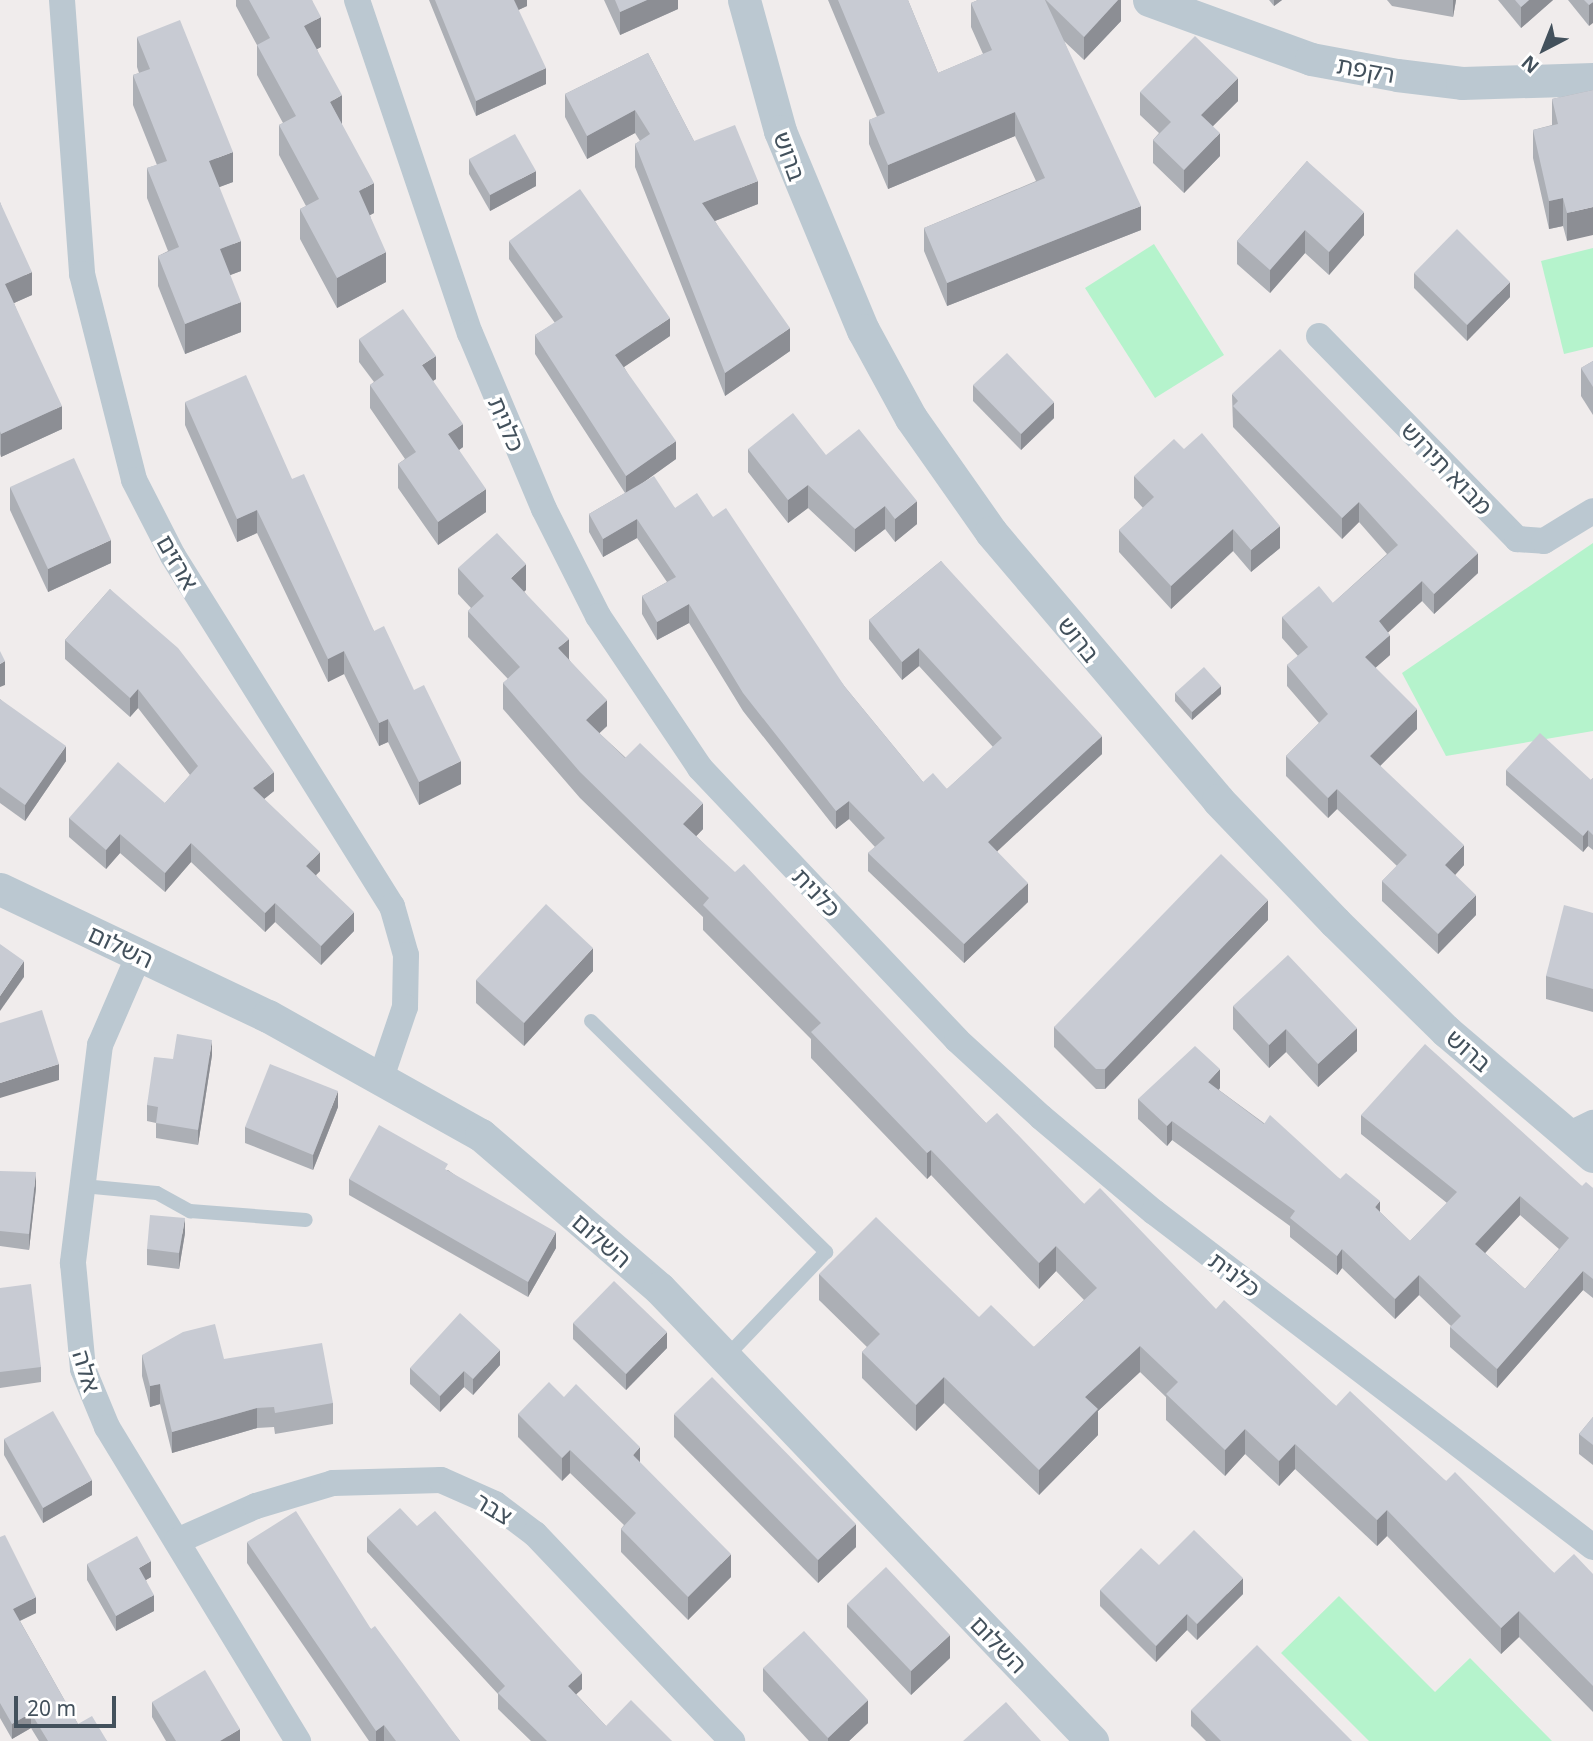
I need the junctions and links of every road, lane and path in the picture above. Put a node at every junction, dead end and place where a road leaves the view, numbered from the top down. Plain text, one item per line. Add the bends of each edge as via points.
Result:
1 (62, 0) edge
2 (357, 0) edge
3 (744, 0) edge
4 (1149, 0) edge
5 (1593, 79) edge
6 (1319, 336) dead end
7 (1593, 511) edge
8 (0, 889) edge
9 (139, 955) junction
10 (590, 1021) dead end
11 (382, 1075) junction
12 (1580, 1129) edge
13 (1593, 1156) edge
14 (83, 1186) junction
15 (306, 1220) dead end
16 (725, 1357) junction
17 (177, 1541) junction
18 (1593, 1547) edge
19 (298, 1741) edge
20 (732, 1741) edge
21 (1092, 1741) edge

1 - 11 street, ארזים via 82,274 134,480 187,579 392,906 406,955 405,1007
2 - 18 street, כלנית via 470,333 544,509 598,616 701,768 957,1040 1041,1117 1154,1212
3 - 12 street, ברוש via 780,131 863,330 911,418 991,532 1218,800 1446,1031
4 - 5 street, רקפת via 1311,59 1397,75 1462,83
6 - 7 street, מבוא תירוש via 1517,539 1544,541
8 - 9 street, השלום
9 - 11 street, השלום
9 - 14 street, אלה via 100,1045
10 - 16 lane via 826,1252
11 - 16 street, השלום via 481,1135 659,1288
12 - 13 street, ברוש
14 - 15 lane via 157,1193 190,1210
14 - 17 street, אלה via 73,1263 83,1369 107,1427
16 - 21 street, השלום
17 - 19 street, אלה
17 - 20 street, צבר via 256,1506 333,1483 441,1480 495,1504 535,1534

